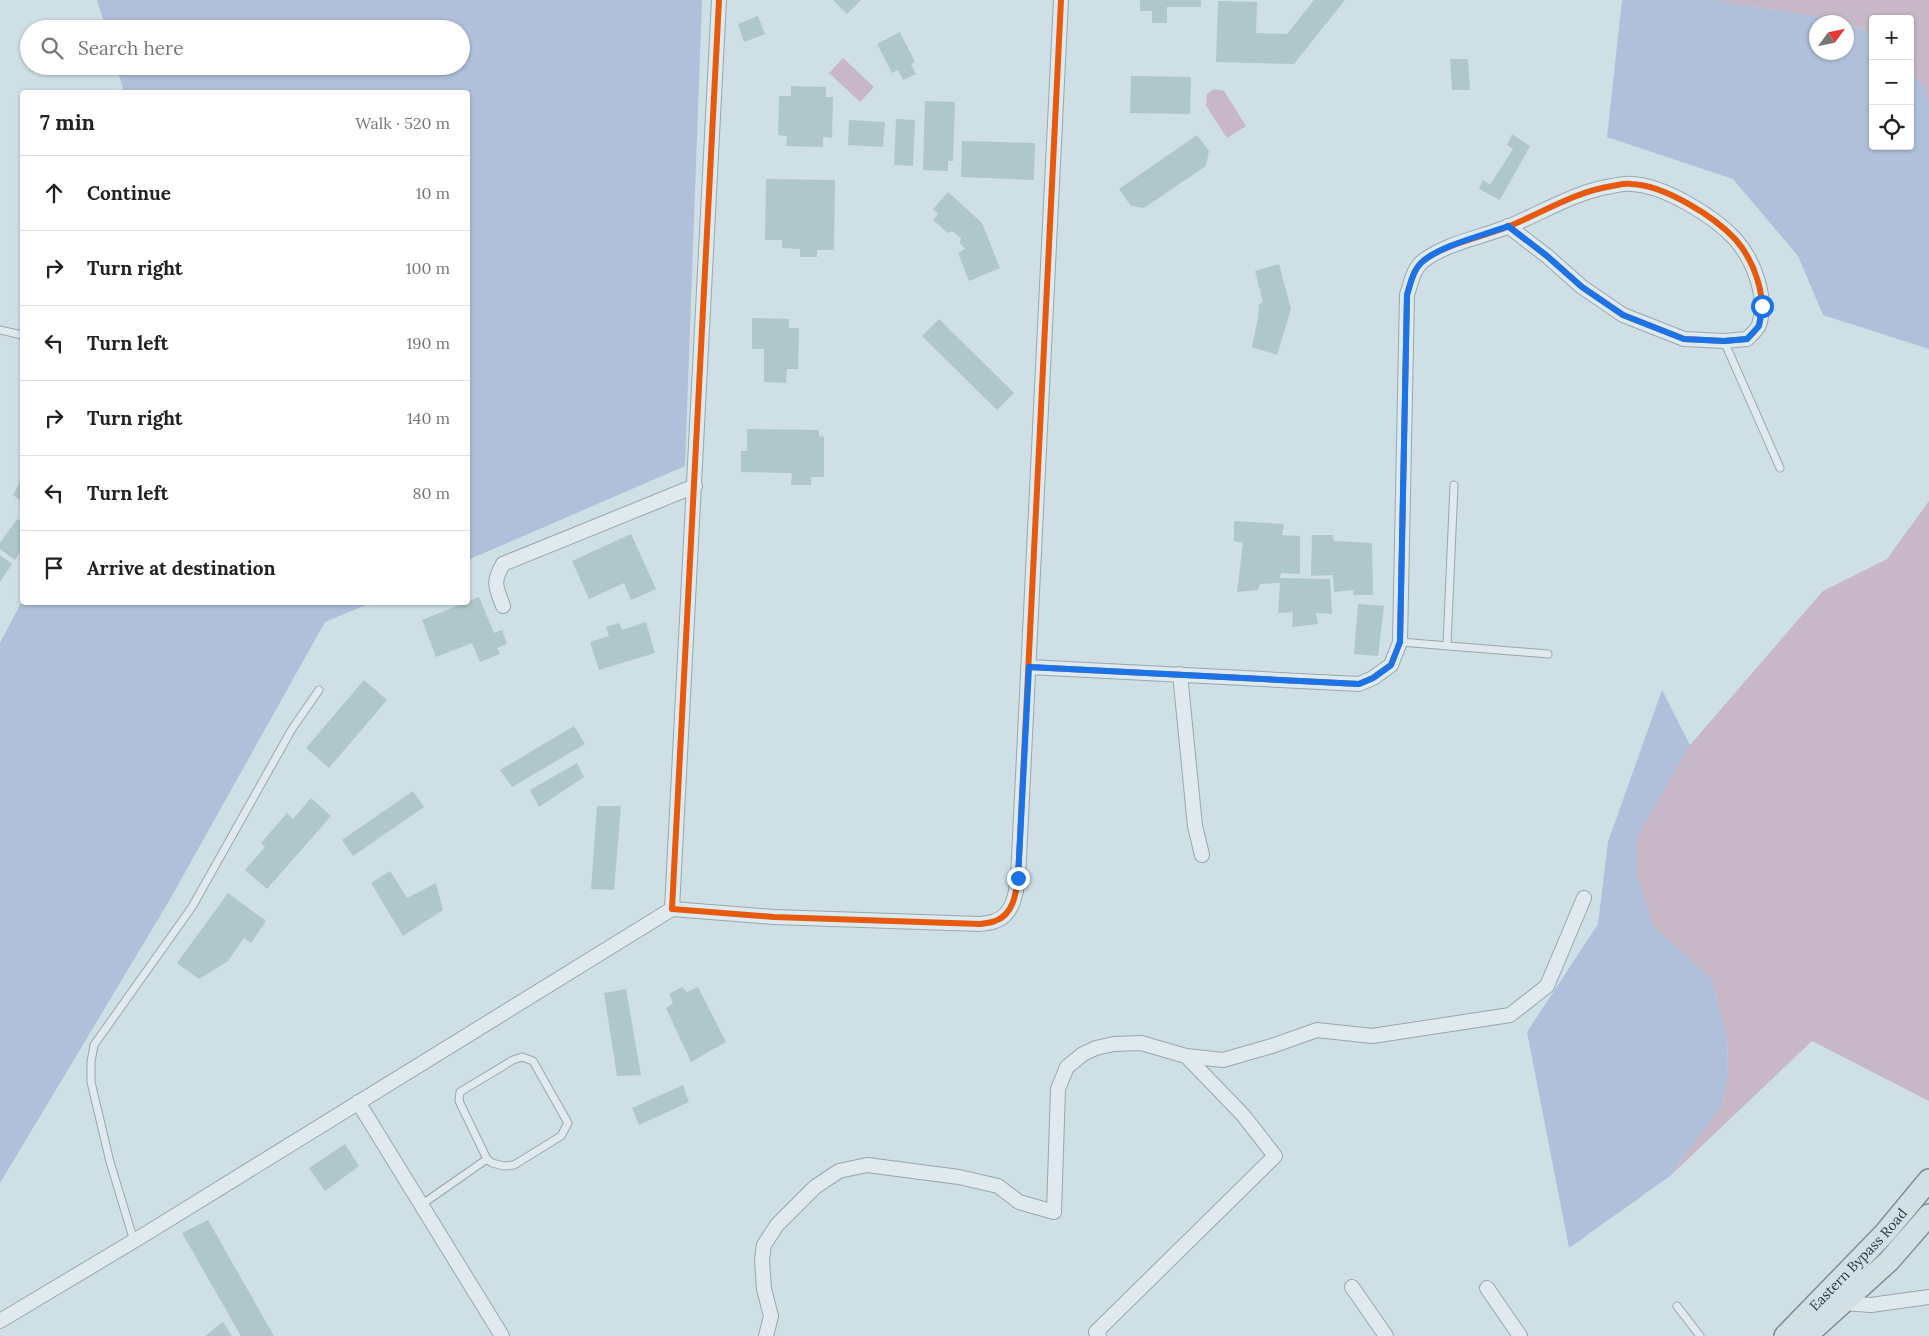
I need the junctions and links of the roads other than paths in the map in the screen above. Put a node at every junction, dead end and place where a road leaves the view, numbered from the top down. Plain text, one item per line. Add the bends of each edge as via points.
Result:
1 (719, 0) edge
2 (1061, 0) edge
3 (1508, 226) junction
4 (0, 330) edge
5 (20, 335) edge
6 (1724, 341) junction
7 (1780, 468) dead end
8 (1454, 485) dead end
9 (695, 486) junction
10 (503, 606) dead end
11 (1400, 642) junction
12 (1447, 646) junction
13 (1548, 654) dead end
14 (1029, 667) junction
15 (1180, 674) junction
16 (319, 690) dead end
17 (1202, 855) dead end
18 (1584, 898) dead end
19 (672, 909) junction
20 (1186, 1056) junction
21 (358, 1102) junction
22 (487, 1159) junction
23 (1929, 1180) edge
24 (421, 1205) junction
25 (1929, 1216) edge
26 (134, 1241) junction
27 (1352, 1287) dead end
28 (1487, 1288) dead end
29 (1929, 1297) edge
30 (1844, 1303) junction
31 (1677, 1306) dead end
32 (0, 1321) edge
33 (502, 1336) edge
34 (766, 1336) edge
35 (1099, 1336) edge
36 (1386, 1336) edge
37 (1520, 1336) edge
38 (1700, 1336) edge
39 (1785, 1336) edge
40 (1806, 1336) edge

1 - 9 street
2 - 14 street
3 - 6 street via 1582,287 1623,315 1684,339
3 - 6 street via 1566,199 1601,188 1631,184 1666,192 1706,215 1736,241 1752,265 1762,306 1759,326 1747,339
3 - 11 street via 1437,251 1421,263 1413,275 1407,295
4 - 5 lane
6 - 7 lane
8 - 12 lane
9 - 10 street via 503,564 495,585
9 - 19 street
11 - 12 lane
11 - 15 street via 1391,665 1359,684
12 - 13 lane
14 - 15 street
14 - 19 street via 1015,900 997,921 980,924 774,917
15 - 17 street via 1195,826
16 - 26 lane via 292,729 192,907 94,1046 91,1082 110,1162
18 - 20 street via 1547,986 1510,1015 1372,1036 1317,1030 1223,1060
19 - 21 street
20 - 34 street via 1141,1043 1114,1044 1083,1054 1067,1067 1058,1090 1054,1212 1019,1202 998,1186 959,1176 867,1165 839,1171 815,1187 777,1225 764,1245 764,1289 771,1316
20 - 35 street via 1243,1115 1275,1156 1096,1332
21 - 24 street
21 - 26 street
22 - 22 lane via 504,1166 514,1165 561,1136 568,1123 533,1061 522,1057 513,1060 460,1092 459,1101
22 - 24 lane
23 - 39 main road, Eastern Bypass Road via 1886,1234
24 - 33 street
25 - 30 main road, Eastern Bypass Road via 1889,1261
26 - 32 street
27 - 36 street
28 - 37 street
29 - 30 street via 1871,1305
30 - 40 main road, Eastern Bypass Road
31 - 38 lane

